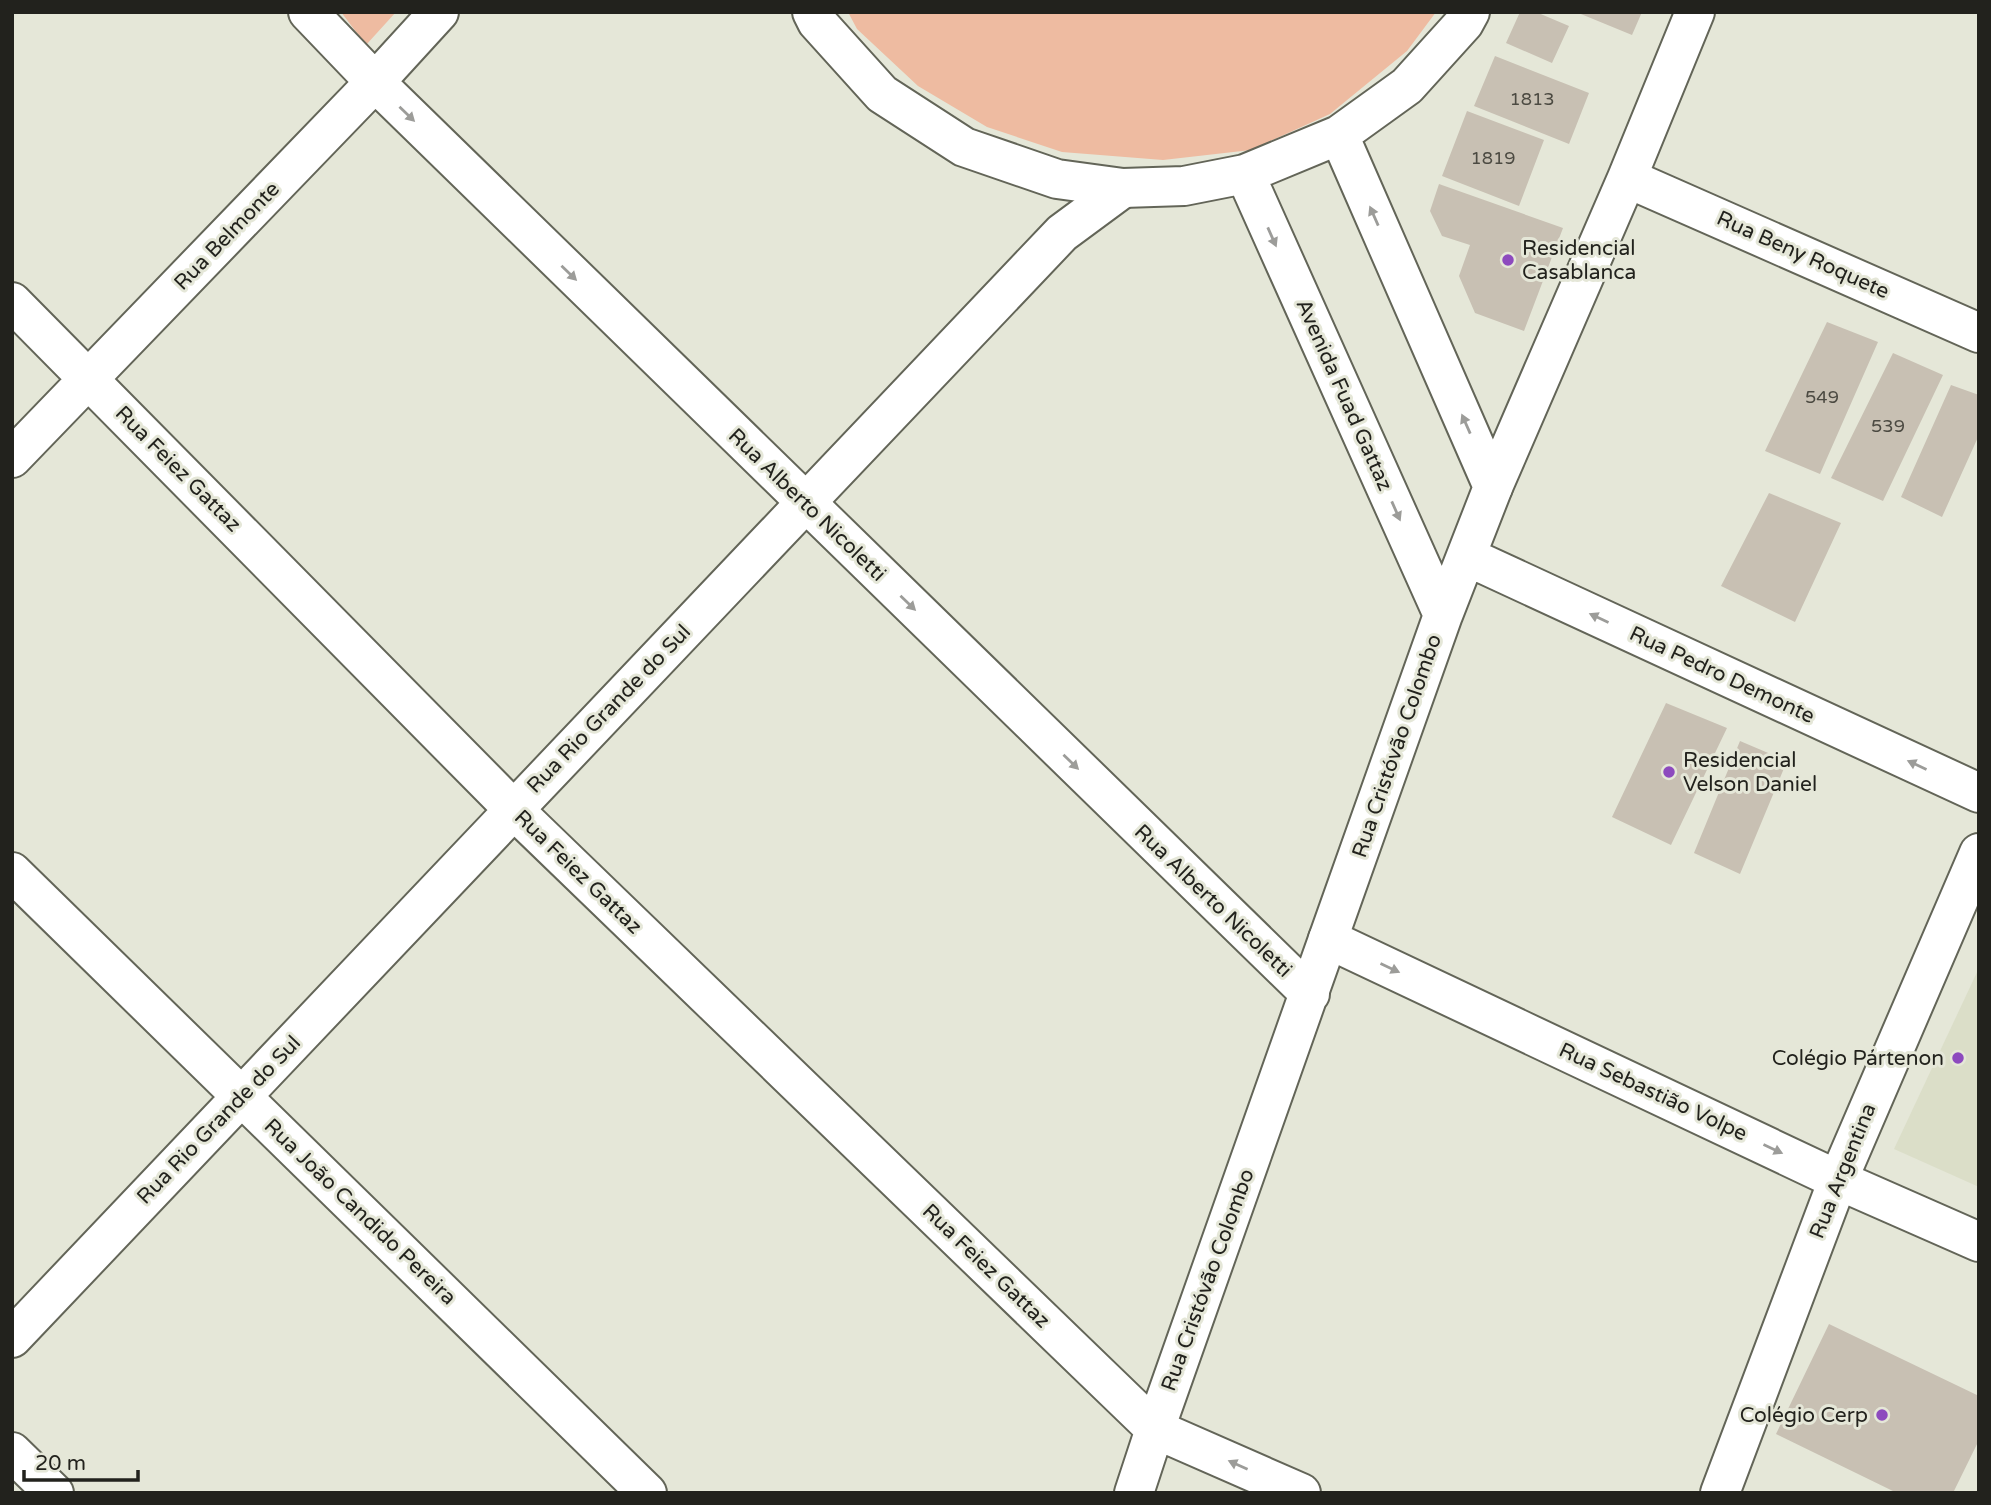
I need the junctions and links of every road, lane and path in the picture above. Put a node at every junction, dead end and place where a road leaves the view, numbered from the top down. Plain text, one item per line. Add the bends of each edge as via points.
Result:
1 (308, 12) edge
2 (439, 12) edge
3 (811, 12) edge
4 (1470, 12) edge
5 (1695, 12) edge
6 (374, 82) junction
7 (1339, 135) junction
8 (1245, 174) junction
9 (1627, 178) junction
10 (1057, 180) junction
11 (1123, 188) junction
12 (1062, 233) junction
13 (12, 302) edge
14 (1979, 333) edge
15 (90, 379) junction
16 (12, 458) edge
17 (1493, 487) junction
18 (806, 503) junction
19 (1466, 556) junction
20 (1443, 615) junction
21 (1979, 793) edge
22 (514, 810) junction
23 (1979, 853) edge
24 (12, 872) edge
25 (1328, 939) junction
26 (1310, 994) junction
27 (242, 1096) junction
28 (1838, 1180) junction
29 (1979, 1242) edge
30 (12, 1338) edge
31 (1155, 1429) junction
32 (12, 1452) edge
33 (54, 1493) edge
34 (647, 1493) edge
35 (1134, 1493) edge
36 (1301, 1493) edge
37 (1720, 1493) edge

1 - 6 street, Rua Alberto Nicoletti
2 - 6 street, Rua Belmonte
3 - 10 street via 882,94 964,147
4 - 7 street via 1408,86
5 - 9 street, Rua Cristóvão Colombo
6 - 15 street, Rua Belmonte
6 -> 18 street, Rua Alberto Nicoletti
7 - 8 street
17 -> 7 street
8 - 11 street via 1184,186
8 -> 20 street, Avenida Fuad Gattaz
9 - 14 street, Rua Beny Roquete
9 - 17 street, Rua Cristóvão Colombo
10 - 11 street
10 - 12 street
11 - 12 street, Rua Rio Grande do Sul
12 - 18 street, Rua Rio Grande do Sul
13 - 15 street, Rua Feiez Gattaz
15 - 16 street, Rua Belmonte
15 - 22 street, Rua Feiez Gattaz
17 - 19 street, Rua Cristóvão Colombo
18 - 22 street, Rua Rio Grande do Sul
18 -> 26 street, Rua Alberto Nicoletti
19 - 20 street, Rua Cristóvão Colombo
21 -> 19 street, Rua Pedro Demonte
20 - 25 street, Rua Cristóvão Colombo
22 - 27 street, Rua Rio Grande do Sul
22 - 31 street, Rua Feiez Gattaz
23 - 28 street, Rua Argentina
24 - 27 street, Rua João Candido Pereira
25 - 26 street, Rua Cristóvão Colombo
25 -> 28 street, Rua Sebastião Volpe
26 - 31 street, Rua Cristóvão Colombo
27 - 30 street, Rua Rio Grande do Sul
27 - 34 street, Rua João Candido Pereira
28 - 29 street, Rua Sebastião Volpe
28 - 37 street, Rua Argentina
31 - 35 street, Rua Cristóvão Colombo
36 -> 31 street
32 - 33 street

